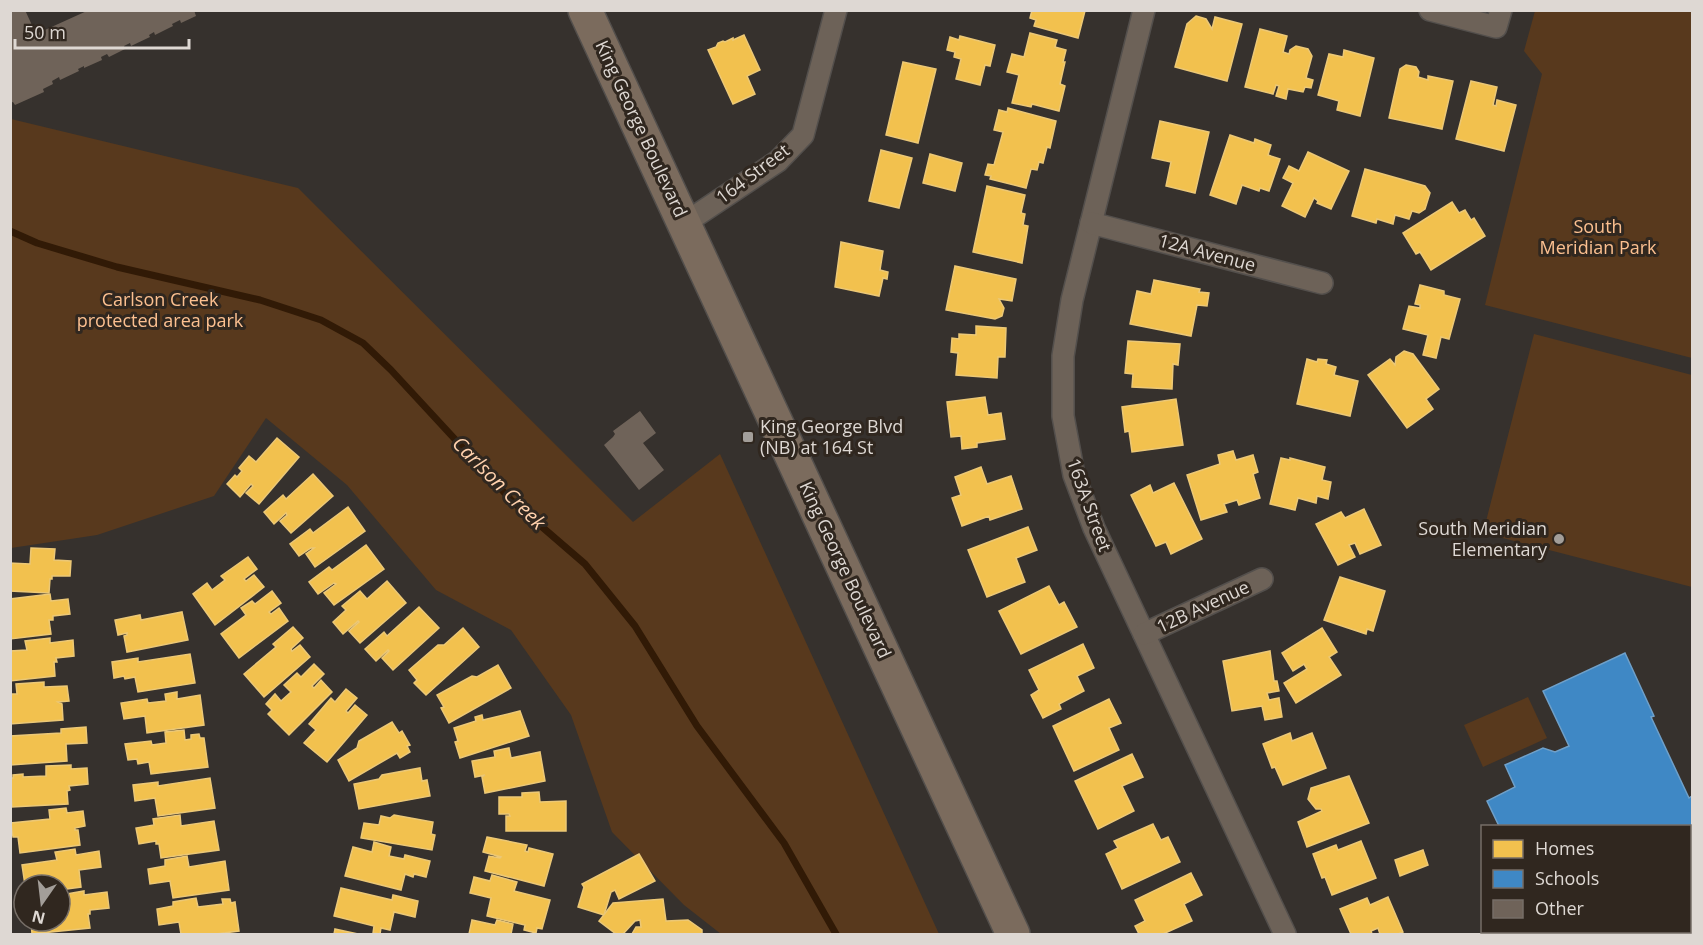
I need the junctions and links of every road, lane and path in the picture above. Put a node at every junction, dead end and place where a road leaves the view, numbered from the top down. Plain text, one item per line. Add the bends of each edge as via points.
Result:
1 (585, 10) edge
2 (836, 10) edge
3 (1144, 10) edge
4 (1430, 10) edge
5 (1498, 19) edge
6 (1091, 222) junction
7 (685, 223) junction
8 (1323, 284) dead end
9 (1262, 579) dead end
10 (1144, 634) junction
11 (1013, 934) edge
12 (1285, 934) edge

1 - 7 main road, King George Boulevard
2 - 7 street, 164 Street via 803,135 778,160
3 - 6 street, 163A Street
4 - 5 street
6 - 8 street, 12A Avenue
6 - 10 street, 163A Street via 1063,356 1063,416 1074,475
7 - 11 main road, King George Boulevard
9 - 10 street, 12B Avenue
10 - 12 street, 163A Street

